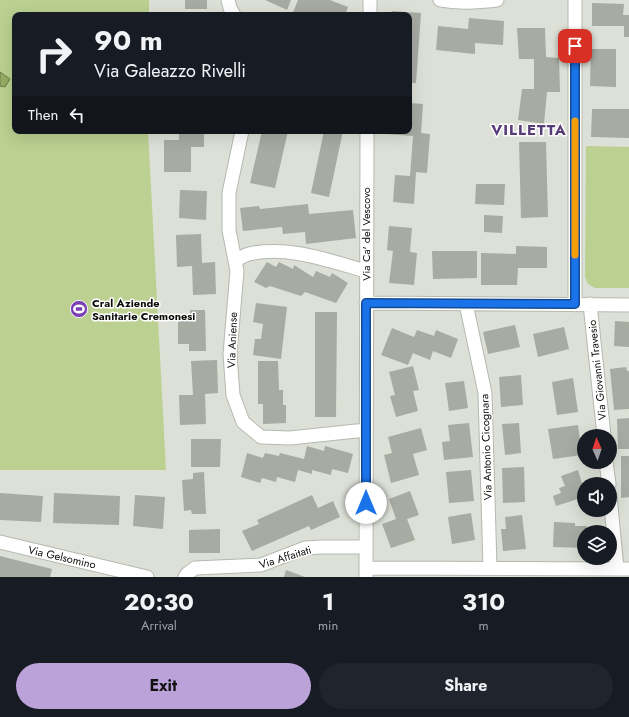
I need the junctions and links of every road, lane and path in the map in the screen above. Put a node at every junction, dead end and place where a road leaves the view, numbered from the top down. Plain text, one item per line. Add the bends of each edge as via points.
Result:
1 (228, 0) edge
2 (370, 0) edge
3 (440, 0) edge
4 (497, 0) edge
5 (575, 0) edge
6 (232, 12) edge
7 (370, 12) edge
8 (241, 134) edge
9 (367, 134) edge
10 (235, 260) junction
11 (366, 271) junction
12 (366, 303) junction
13 (466, 304) junction
14 (575, 304) junction
15 (590, 304) junction
16 (629, 305) edge
17 (603, 429) edge
18 (366, 430) junction
19 (614, 517) edge
20 (0, 542) edge
21 (366, 547) junction
22 (490, 568) junction
23 (623, 569) edge
24 (366, 572) edge
25 (147, 577) edge
26 (185, 577) edge

1 - 6 street
2 - 7 street
3 - 4 street
5 - 14 street
8 - 10 street, Via Aniense via 229,193 229,230
9 - 11 street, Via Ca' del Vescovo
10 - 11 street via 248,254 273,251 311,256
10 - 18 street, Via Aniense via 237,271 230,354 233,395 243,422 261,436 268,437 290,438
11 - 12 street, Via Ca' del Vescovo
12 - 13 street
12 - 18 street, Via Ca' del Vescovo
13 - 14 street
13 - 22 street, Via Antonio Cicognara via 485,393
14 - 15 street
15 - 16 street
15 - 17 street, Via Giovanni Travesio
18 - 21 street, Via Ca' del Vescovo
19 - 23 street
20 - 25 street, Via Gelsomino
21 - 24 street, Via Ca' del Vescovo
21 - 26 street, Via Affaitati via 305,548 261,565 196,568
22 - 23 street
22 - 24 street

